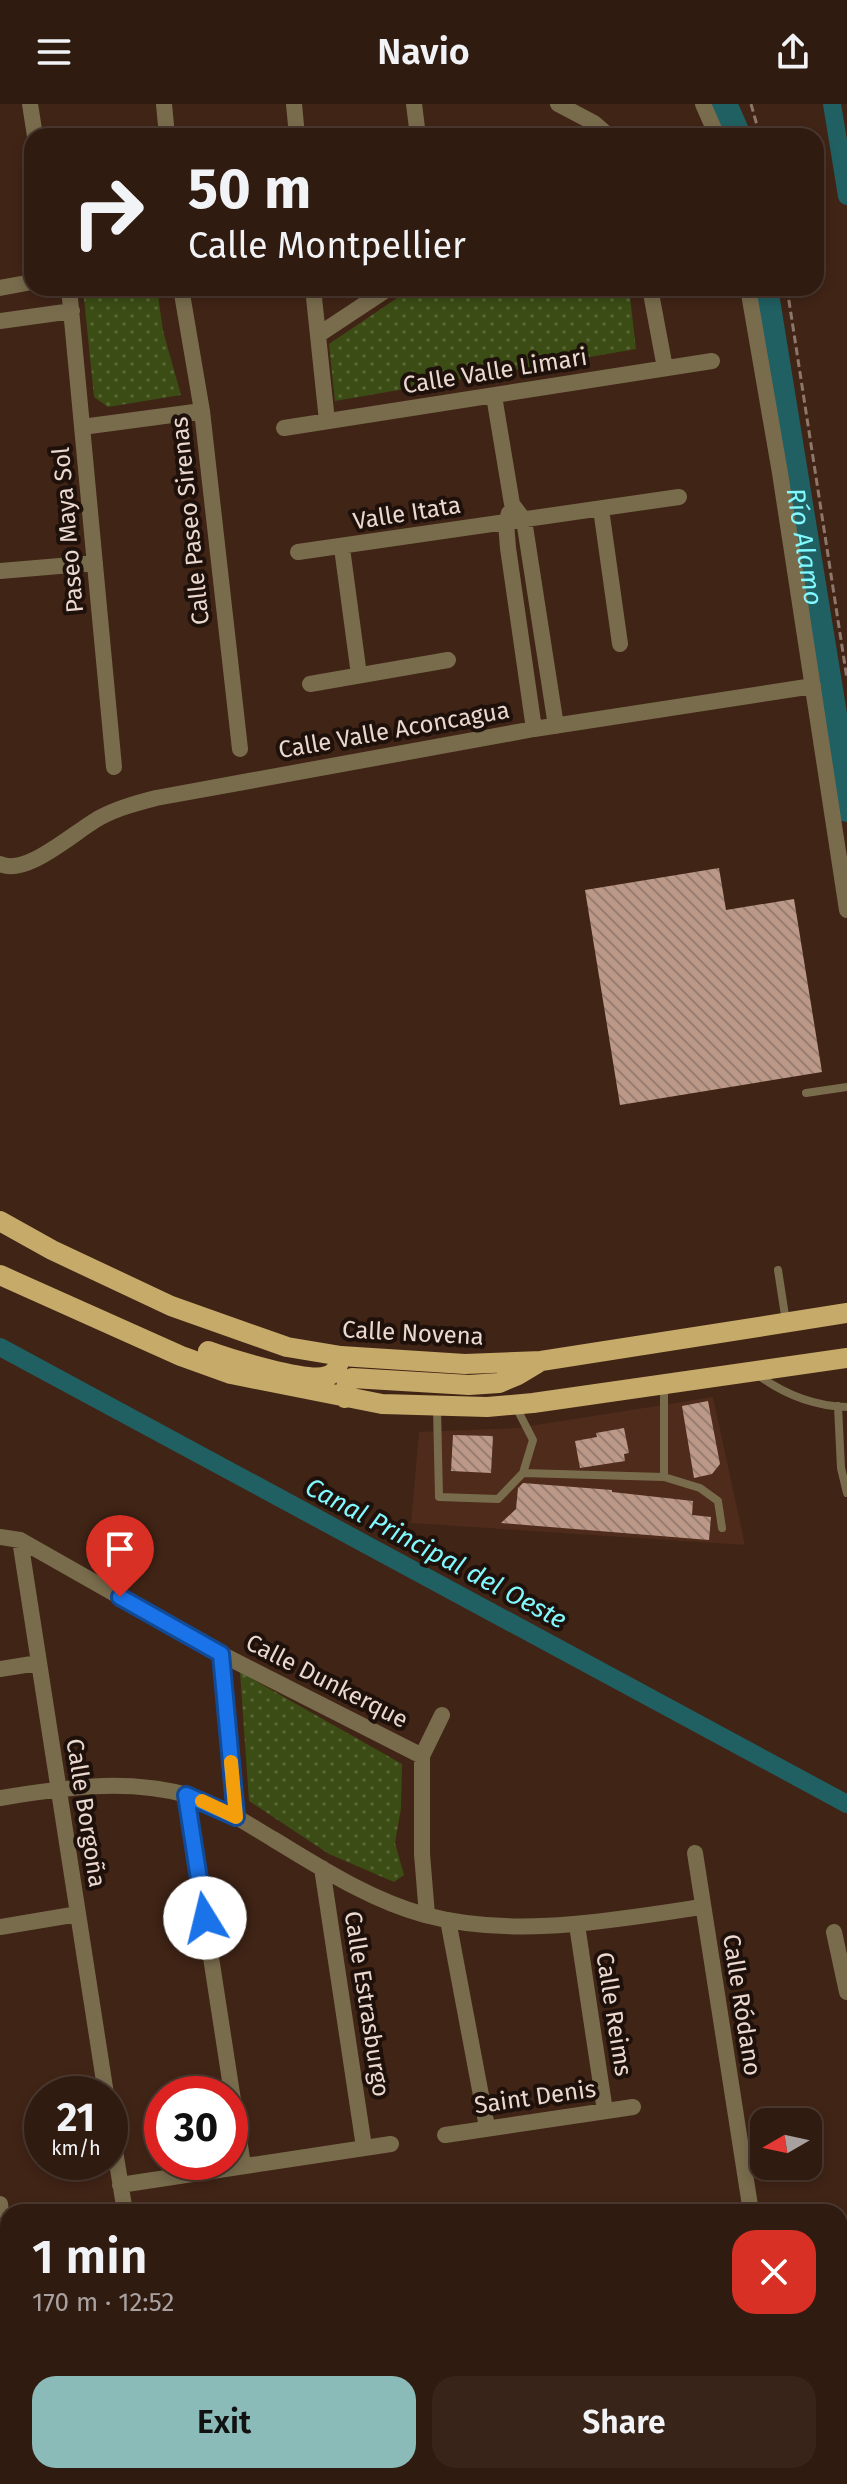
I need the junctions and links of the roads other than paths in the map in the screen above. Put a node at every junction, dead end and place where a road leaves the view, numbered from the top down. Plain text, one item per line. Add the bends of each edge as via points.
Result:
1 (30, 104) edge
2 (164, 104) edge
3 (294, 104) edge
4 (414, 104) edge
5 (558, 104) edge
6 (703, 104) edge
7 (34, 128) edge
8 (166, 128) edge
9 (296, 128) edge
10 (417, 128) edge
11 (600, 128) edge
12 (714, 128) edge
13 (24, 284) edge
14 (0, 288) edge
15 (70, 296) edge
16 (182, 296) edge
17 (314, 296) edge
18 (377, 296) edge
19 (652, 296) edge
20 (749, 296) edge
21 (72, 311) junction
22 (0, 321) edge
23 (318, 335) junction
24 (712, 361) dead end
25 (665, 368) junction
26 (494, 396) junction
27 (202, 411) junction
28 (327, 421) junction
29 (82, 427) junction
30 (284, 428) dead end
31 (679, 497) dead end
32 (512, 504) junction
33 (601, 509) junction
34 (524, 520) junction
35 (506, 523) junction
36 (342, 548) junction
37 (298, 552) dead end
38 (95, 563) junction
39 (0, 571) edge
40 (620, 644) dead end
41 (448, 660) dead end
42 (359, 675) junction
43 (310, 684) dead end
44 (813, 686) junction
45 (556, 726) junction
46 (534, 729) junction
47 (240, 749) dead end
48 (114, 767) dead end
49 (0, 864) edge
50 (847, 910) edge
51 (847, 1087) edge
52 (806, 1093) dead end
53 (0, 1221) edge
54 (778, 1270) dead end
55 (0, 1275) edge
56 (847, 1313) edge
57 (786, 1322) junction
58 (128, 1331) junction
59 (341, 1356) junction
60 (846, 1358) edge
61 (541, 1361) junction
62 (754, 1372) junction
63 (664, 1385) junction
64 (345, 1398) junction
65 (514, 1405) junction
66 (843, 1406) edge
67 (437, 1407) junction
68 (844, 1453) edge
69 (523, 1473) junction
70 (664, 1477) junction
71 (847, 1493) edge
72 (722, 1528) dead end
73 (0, 1537) edge
74 (20, 1540) junction
75 (221, 1654) junction
76 (38, 1663) junction
77 (0, 1669) edge
78 (442, 1715) dead end
79 (422, 1756) junction
80 (58, 1789) junction
81 (186, 1795) junction
82 (0, 1798) edge
83 (236, 1817) junction
84 (695, 1853) dead end
85 (322, 1868) junction
86 (702, 1907) junction
87 (78, 1914) junction
88 (427, 1915) junction
89 (448, 1920) junction
90 (577, 1925) junction
91 (0, 1927) edge
92 (834, 1932) dead end
93 (847, 1992) edge
94 (103, 2076) edge
95 (229, 2076) edge
96 (633, 2107) dead end
97 (605, 2111) junction
98 (487, 2127) junction
99 (445, 2135) dead end
100 (391, 2144) dead end
101 (364, 2147) junction
102 (248, 2164) edge
103 (119, 2180) edge
104 (151, 2180) edge
105 (120, 2185) junction
106 (124, 2204) edge
107 (750, 2204) edge

1 - 7 street
2 - 8 street
3 - 9 street
4 - 10 street
5 - 11 street
6 - 12 street
13 - 14 street
15 - 21 street, Paseo Maya Sol
16 - 27 street, Calle Paseo Sirenas
17 - 23 street
18 - 23 street
19 - 25 street
20 - 44 street
21 - 22 street
21 - 29 street, Paseo Maya Sol
23 - 28 street
24 - 25 street, Calle Valle Limari
25 - 26 street, Calle Valle Limari
26 - 28 street, Calle Valle Limari
26 - 32 street
27 - 29 street
27 - 47 street, Calle Paseo Sirenas
28 - 30 street, Calle Valle Limari
29 - 38 street, Paseo Maya Sol
31 - 33 street, Valle Itata
32 - 34 street
32 - 35 street
33 - 34 street, Valle Itata
33 - 40 street
34 - 35 street, Valle Itata
34 - 45 street
35 - 36 street, Valle Itata
35 - 46 street
36 - 37 street
36 - 42 street, Valle Itata
38 - 39 street
38 - 48 street, Paseo Maya Sol
41 - 42 street
42 - 43 street
44 - 45 street, Calle Valle Aconcagua
44 - 50 street
45 - 46 street, Calle Valle Aconcagua
46 - 49 street, Calle Valle Aconcagua via 156,798 100,818 26,865
51 - 52 lane
53 - 59 main road, Calle Novena via 171,1306 287,1347
54 - 57 lane
55 - 58 main road
56 - 57 main road, Calle Novena
57 - 61 main road, Calle Novena
58 - 59 main road via 152,1331 230,1359 312,1378 336,1370
58 - 64 main road via 231,1374
59 - 61 main road, Calle Novena via 465,1364
60 - 62 main road
61 - 64 main road via 499,1383 352,1378
62 - 63 main road
62 - 66 lane via 788,1393
63 - 65 main road
63 - 70 lane
64 - 67 main road
65 - 67 main road
65 - 69 lane via 533,1440
66 - 68 lane
67 - 69 lane via 439,1497 498,1499
68 - 71 lane
69 - 70 lane
70 - 72 lane via 700,1488 718,1501
73 - 74 street, Calle Dunkerque
74 - 75 street, Calle Dunkerque
74 - 76 street, Calle Borgoña
75 - 79 street, Calle Dunkerque
75 - 83 street
76 - 77 street
76 - 80 street, Calle Borgoña
78 - 79 street
79 - 88 street
80 - 81 street via 112,1786
80 - 82 street
80 - 87 street, Calle Borgoña
81 - 83 street
81 - 95 street
83 - 85 street
84 - 86 street, Calle Ródano
85 - 88 street via 375,1897
85 - 101 street, Calle Estrasburgo
86 - 90 street
86 - 107 street, Calle Ródano
87 - 91 street
87 - 94 street, Calle Borgoña
88 - 89 street
89 - 90 street via 512,1927
89 - 98 street
90 - 97 street, Calle Reims
92 - 93 street
96 - 97 street, Saint Denis
97 - 98 street, Saint Denis
98 - 99 street, Saint Denis
100 - 101 street
101 - 102 street
103 - 105 street
104 - 105 street
105 - 106 street

